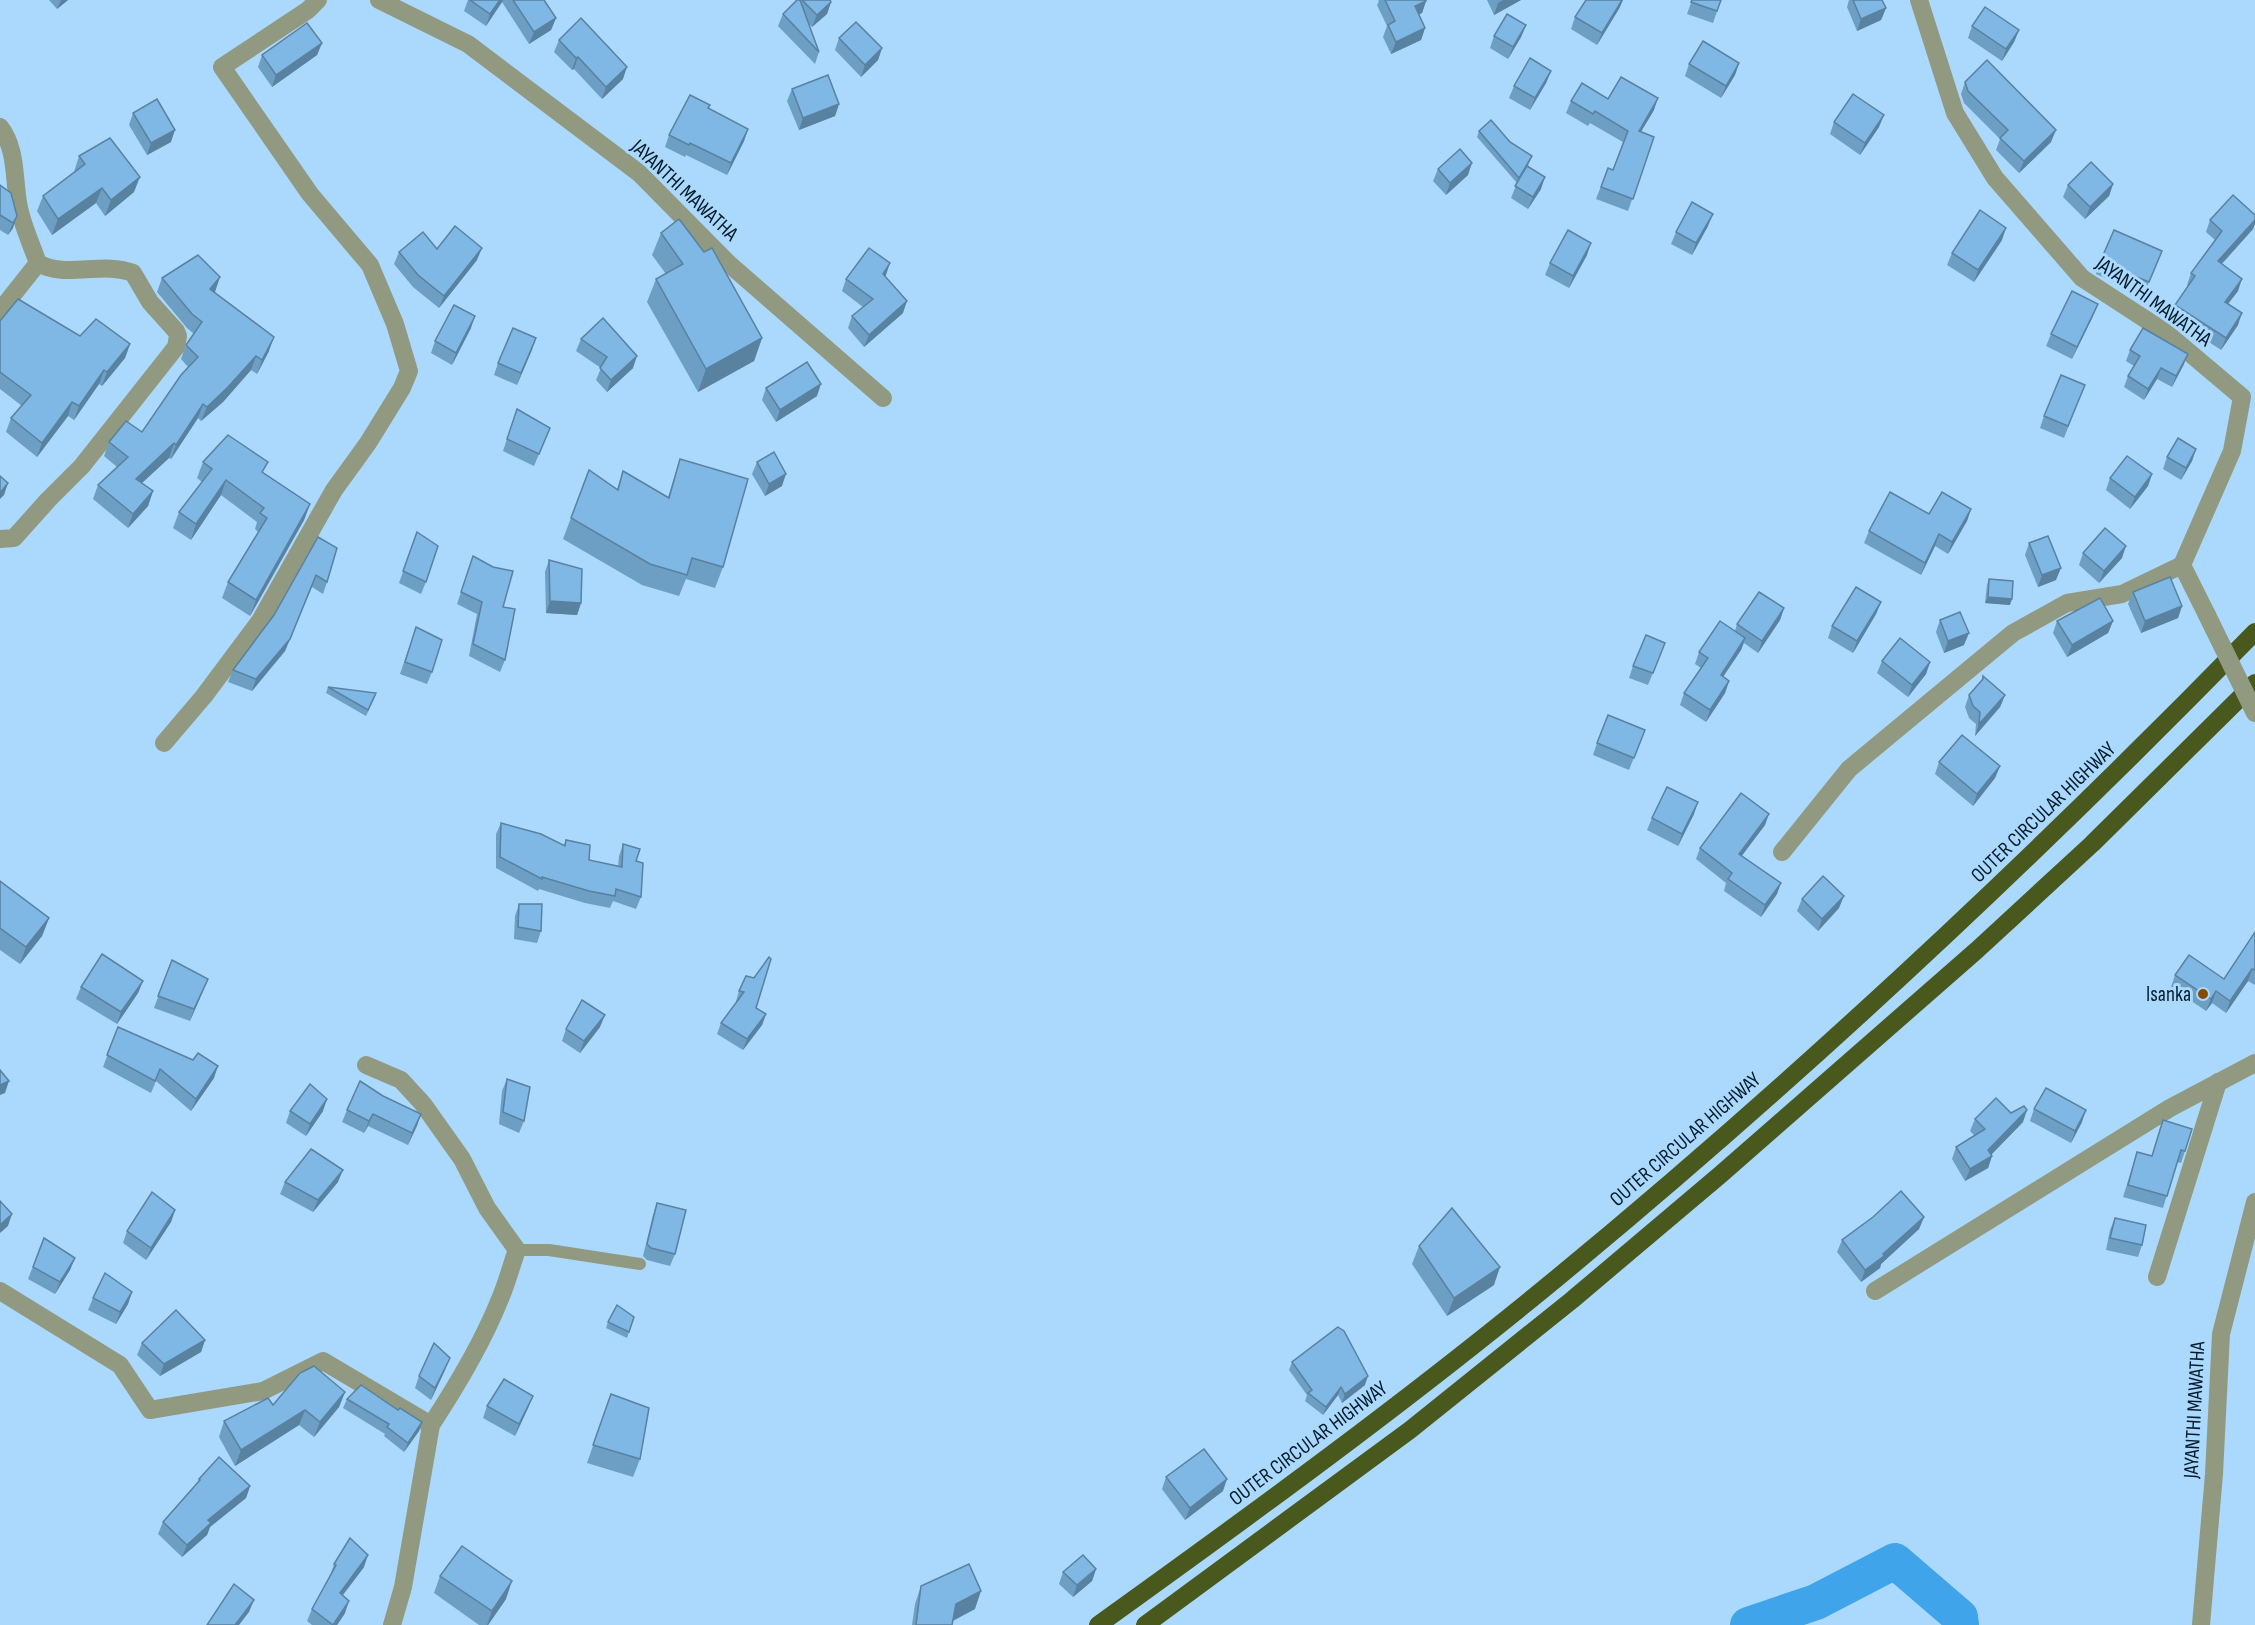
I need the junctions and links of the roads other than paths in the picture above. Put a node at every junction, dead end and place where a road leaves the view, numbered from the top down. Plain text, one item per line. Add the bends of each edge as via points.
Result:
1 (318, 0) edge
2 (379, 0) edge
3 (1919, 0) edge
4 (0, 127) edge
5 (38, 263) junction
6 (0, 311) edge
7 (883, 398) dead end
8 (0, 539) edge
9 (2182, 565) junction
10 (2255, 632) edge
11 (2255, 683) edge
12 (2255, 713) edge
13 (164, 743) dead end
14 (1782, 852) dead end
15 (2255, 1063) edge
16 (366, 1065) dead end
17 (2218, 1082) junction
18 (2255, 1202) edge
19 (517, 1250) junction
20 (640, 1264) dead end
21 (2157, 1277) dead end
22 (0, 1291) edge
23 (1875, 1291) dead end
24 (431, 1425) junction
25 (392, 1625) edge
26 (1098, 1625) edge
27 (1145, 1625) edge
28 (2201, 1625) edge

1 - 13 street via 222,67 310,194 370,265 395,324 409,371 368,443 334,490 260,621
2 - 7 street, JAYANTHI MAWATHA via 468,44 639,173 728,263
3 - 9 street, JAYANTHI MAWATHA via 1955,113 1995,178 2082,278 2165,332 2242,397 2232,451
4 - 5 street via 10,146 16,195
5 - 6 street
5 - 8 street via 60,270 109,267 133,273 150,302 178,336 176,347 82,466 14,538
9 - 12 street, bridge
9 - 14 street via 2122,594 2067,603 2013,633 1849,769
10 - 26 highway, OUTER CIRCULAR HIGHWAY via 2066,822 1702,1155 1390,1411
11 - 27 highway via 2092,844 1977,950 1720,1175 1410,1430
15 - 17 street
16 - 19 street via 401,1080 423,1104 462,1159 487,1208
17 - 21 street
17 - 23 street
18 - 28 street, JAYANTHI MAWATHA via 2221,1334
19 - 20 lane via 549,1250
19 - 24 street via 478,1347
22 - 24 street via 120,1365 150,1410 263,1391 323,1361
24 - 25 street via 403,1587

